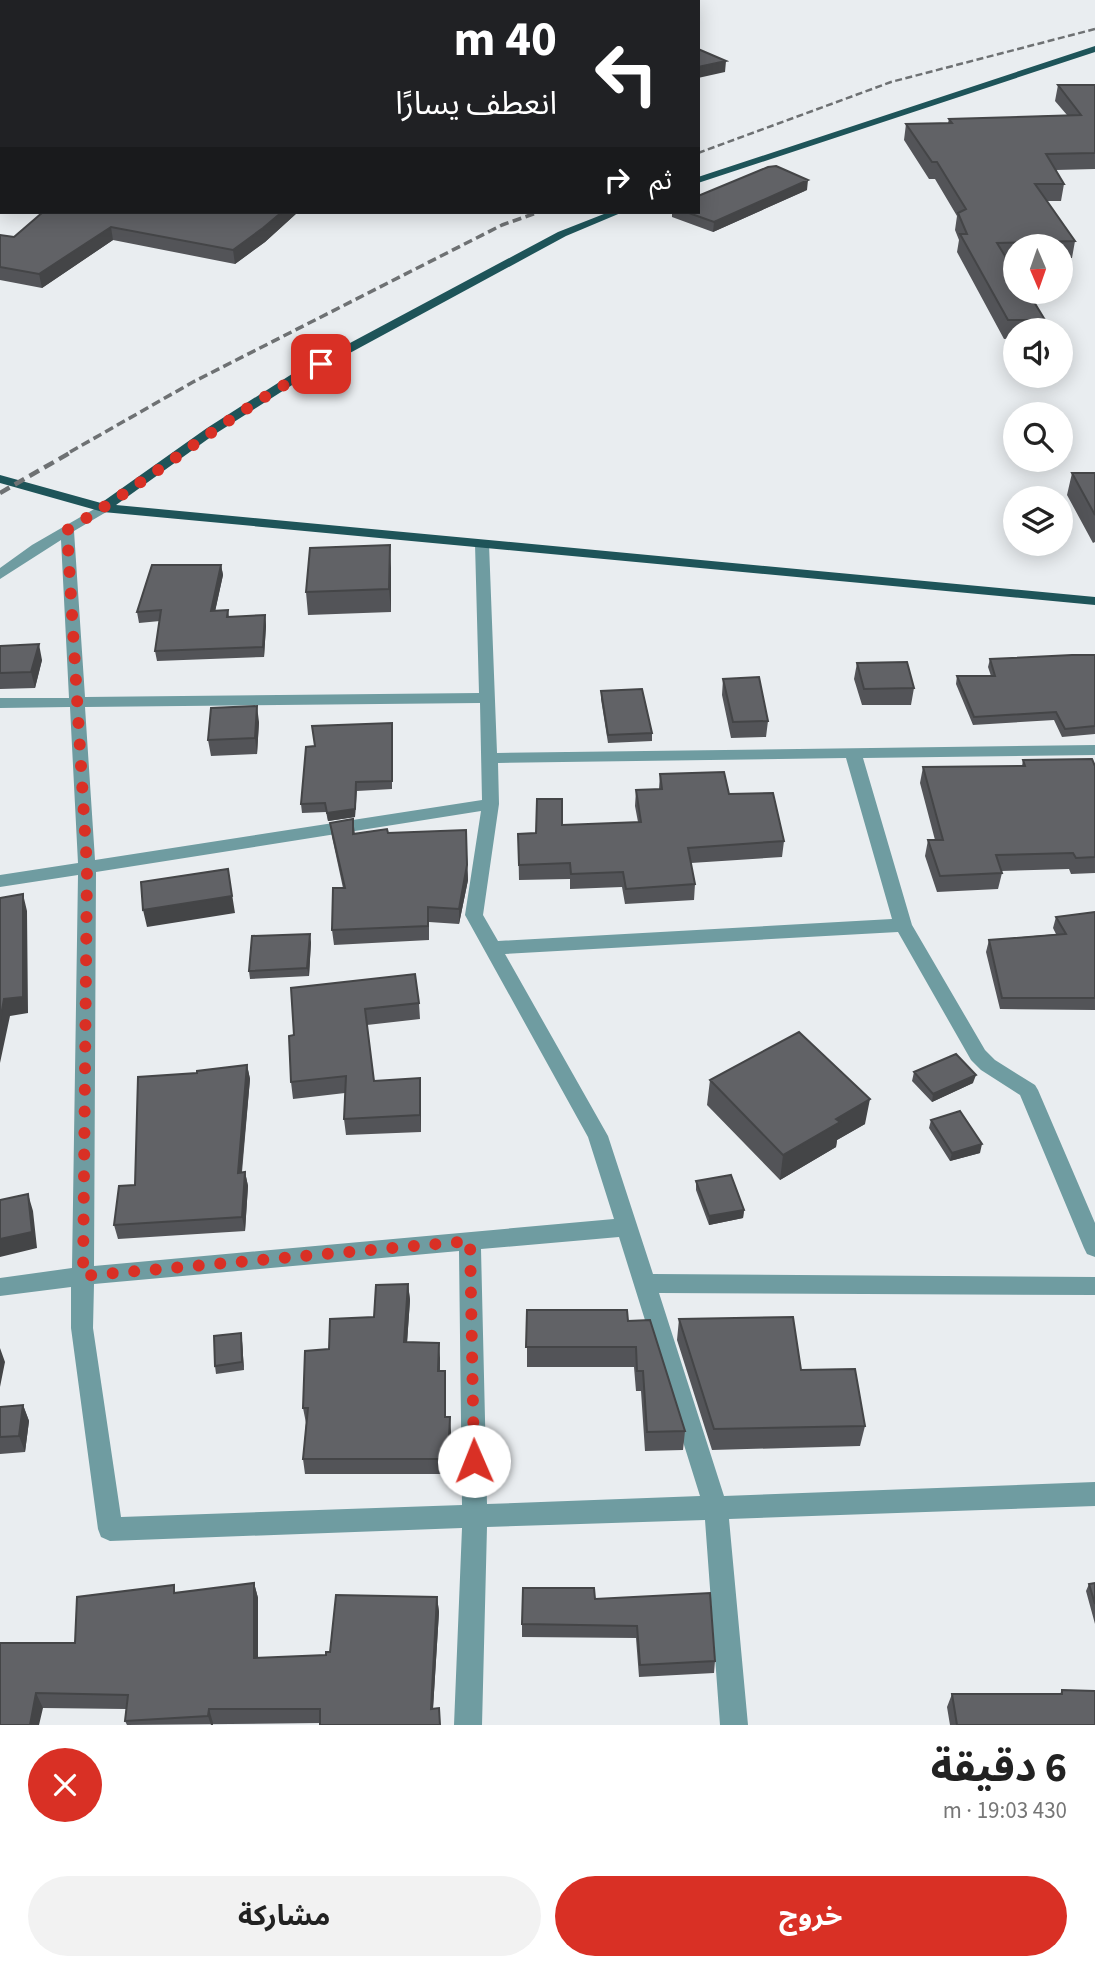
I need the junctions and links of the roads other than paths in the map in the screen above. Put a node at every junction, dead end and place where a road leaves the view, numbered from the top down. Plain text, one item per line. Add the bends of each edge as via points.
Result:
1 (1095, 49) edge
2 (700, 179) edge
3 (613, 214) edge
4 (0, 479) edge
5 (103, 508) junction
6 (67, 530) junction
7 (482, 544) junction
8 (0, 575) edge
9 (1095, 601) edge
10 (487, 698) junction
11 (0, 702) edge
12 (78, 702) junction
13 (1095, 750) edge
14 (853, 753) junction
15 (489, 758) junction
16 (491, 804) junction
17 (87, 867) junction
18 (0, 881) edge
19 (903, 925) junction
20 (492, 948) junction
21 (627, 1227) junction
22 (470, 1241) junction
23 (1095, 1248) edge
24 (83, 1276) junction
25 (645, 1283) junction
26 (1095, 1286) edge
27 (0, 1287) edge
28 (1095, 1494) edge
29 (716, 1508) junction
30 (475, 1516) junction
31 (468, 1725) edge
32 (734, 1725) edge

1 - 2 main road
3 - 5 main road via 562,234 296,377
4 - 5 main road
5 - 6 street
5 - 7 main road
6 - 8 street
6 - 12 street
7 - 9 main road
7 - 10 street
10 - 12 street
10 - 15 street
11 - 12 street
12 - 17 street
13 - 14 street
14 - 15 street
14 - 19 street
15 - 16 street
16 - 17 street
16 - 20 street via 474,915
17 - 18 street
17 - 24 street
19 - 20 street
19 - 23 street via 978,1055 1028,1090
20 - 21 street via 598,1136
21 - 22 street
21 - 25 street
22 - 24 street
22 - 30 street
24 - 27 street
24 - 30 street via 82,1328 110,1528
25 - 26 street
25 - 29 street
28 - 29 street
29 - 30 street
29 - 32 street
30 - 31 street

